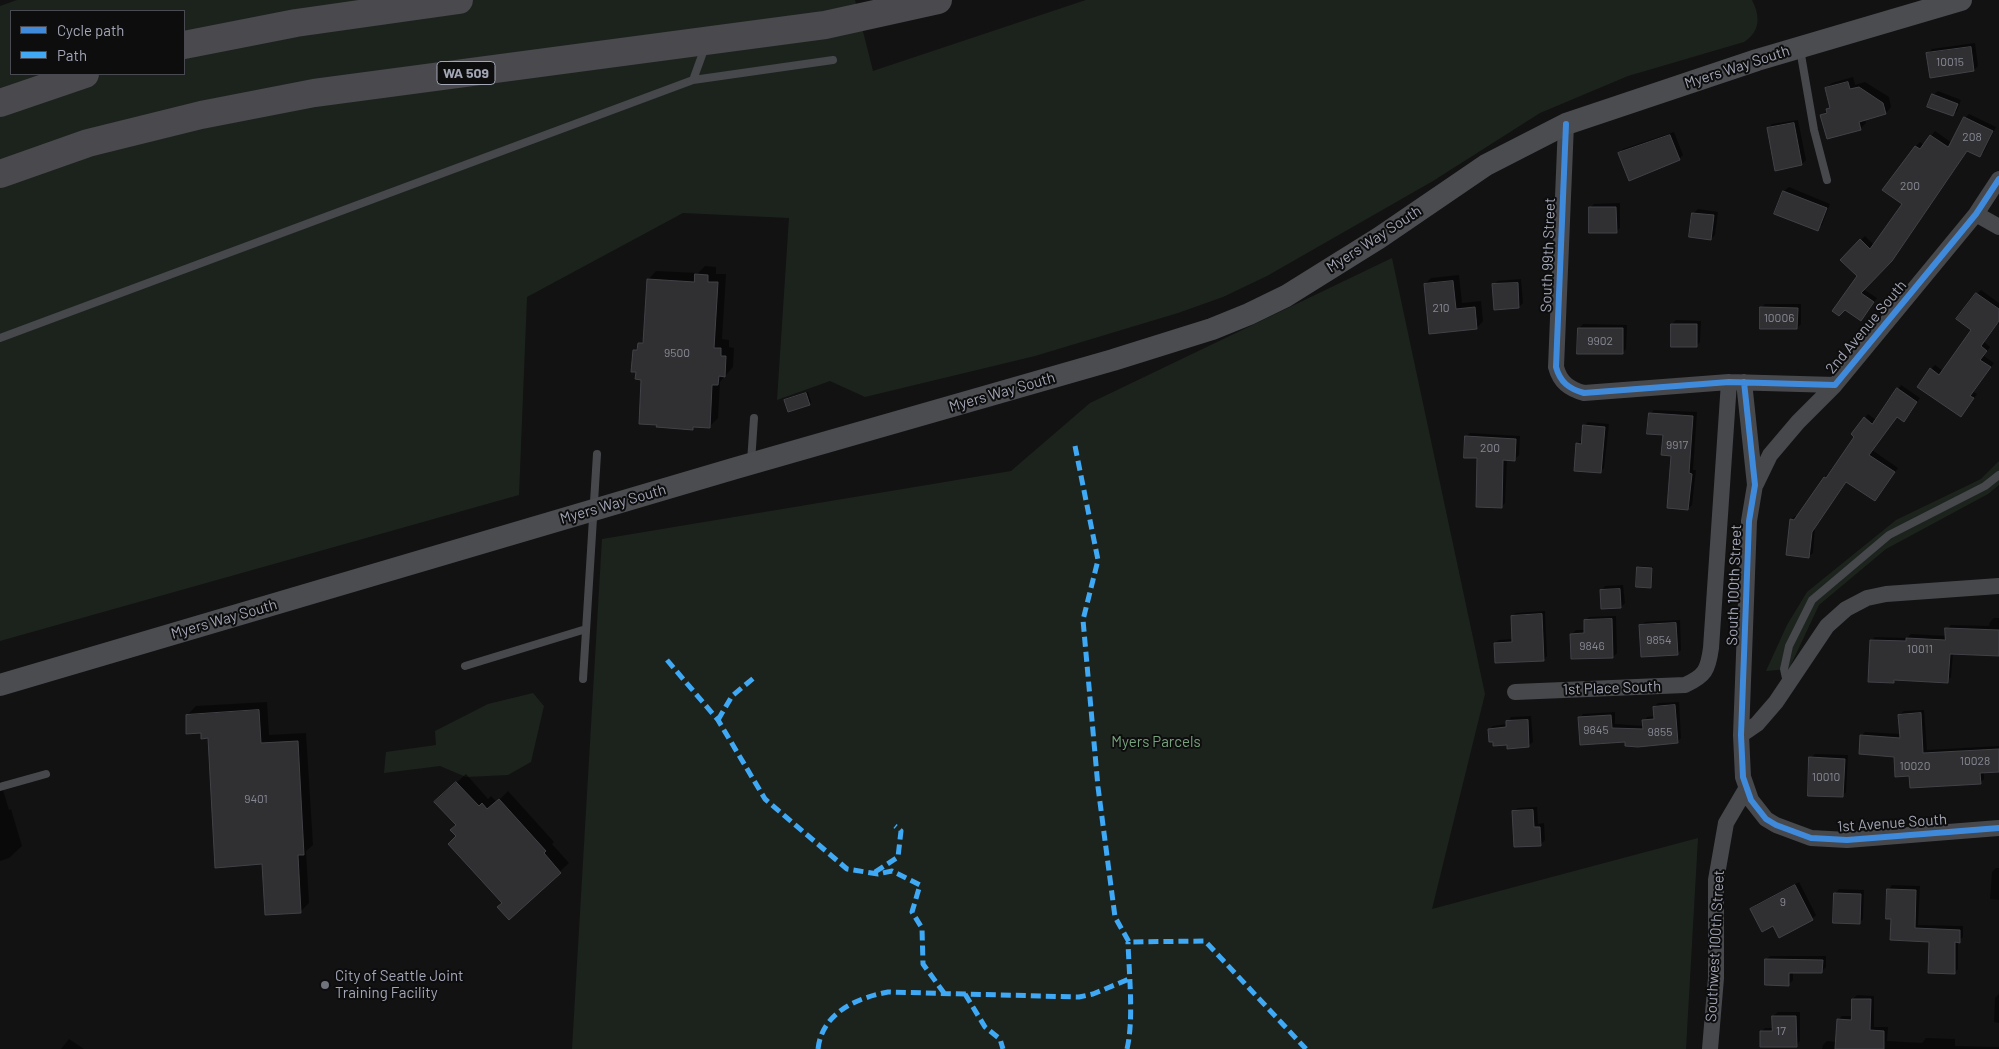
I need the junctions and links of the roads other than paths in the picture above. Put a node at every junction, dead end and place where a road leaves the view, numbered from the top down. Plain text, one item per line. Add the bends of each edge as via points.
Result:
1 (459, 0) edge
2 (938, 0) edge
3 (1961, 0) edge
4 (707, 40) junction
5 (185, 45) edge
6 (1799, 47) junction
7 (833, 60) dead end
8 (82, 75) edge
9 (693, 80) junction
10 (0, 103) edge
11 (1566, 124) junction
12 (0, 174) edge
13 (1999, 179) edge
14 (1827, 180) dead end
15 (1976, 214) junction
16 (1999, 227) edge
17 (0, 338) edge
18 (1736, 382) junction
19 (1565, 385) joint
20 (1835, 385) junction
21 (754, 418) dead end
22 (596, 454) dead end
23 (751, 464) junction
24 (1999, 476) edge
25 (1755, 485) junction
26 (594, 510) junction
27 (1999, 586) edge
28 (586, 629) junction
29 (466, 666) dead end
30 (1705, 672) joint
31 (583, 679) dead end
32 (0, 685) edge
33 (1787, 685) junction
34 (1515, 692) dead end
35 (1741, 735) junction
36 (46, 774) dead end
37 (0, 788) edge
38 (1746, 789) junction
39 (1999, 828) edge
40 (1710, 1049) edge

1 - 5 highway via 296,23
2 - 4 highway, WA 509 via 826,25
3 - 6 main road, Myers Way South
4 - 9 lane
4 - 12 highway, WA 509 via 314,93 201,115 88,143
6 - 11 main road, Myers Way South
6 - 14 lane
7 - 9 lane
8 - 10 highway
9 - 17 lane
11 - 19 street, South 99th Street via 1556,367
11 - 23 main road, Myers Way South via 1486,165 1303,286 1240,318 1113,360
13 - 15 street, 2nd Avenue South
15 - 16 street
15 - 20 street, 2nd Avenue South
18 - 19 street, 2nd Avenue South via 1591,394
18 - 20 street, 2nd Avenue South
18 - 25 street, South 100th Street
18 - 30 street, South 100th Street via 1711,648
20 - 25 street, South 100th Street via 1770,455
21 - 23 lane
22 - 26 lane
23 - 26 main road, Myers Way South
24 - 33 lane via 1888,535 1812,600 1789,646 1784,669
25 - 35 street, South 100th Street via 1749,522
26 - 28 lane
26 - 32 main road, Myers Way South
27 - 33 street via 1867,598 1846,609 1827,626
28 - 29 lane
28 - 31 lane
30 - 34 street, 1st Place South via 1685,685
33 - 35 street via 1757,724
35 - 38 street, South 100th Street
36 - 37 lane
38 - 39 street, 1st Avenue South via 1751,800 1776,826 1811,838 1847,840
38 - 40 street, Southwest 100th Street via 1726,823 1716,880 1716,978

